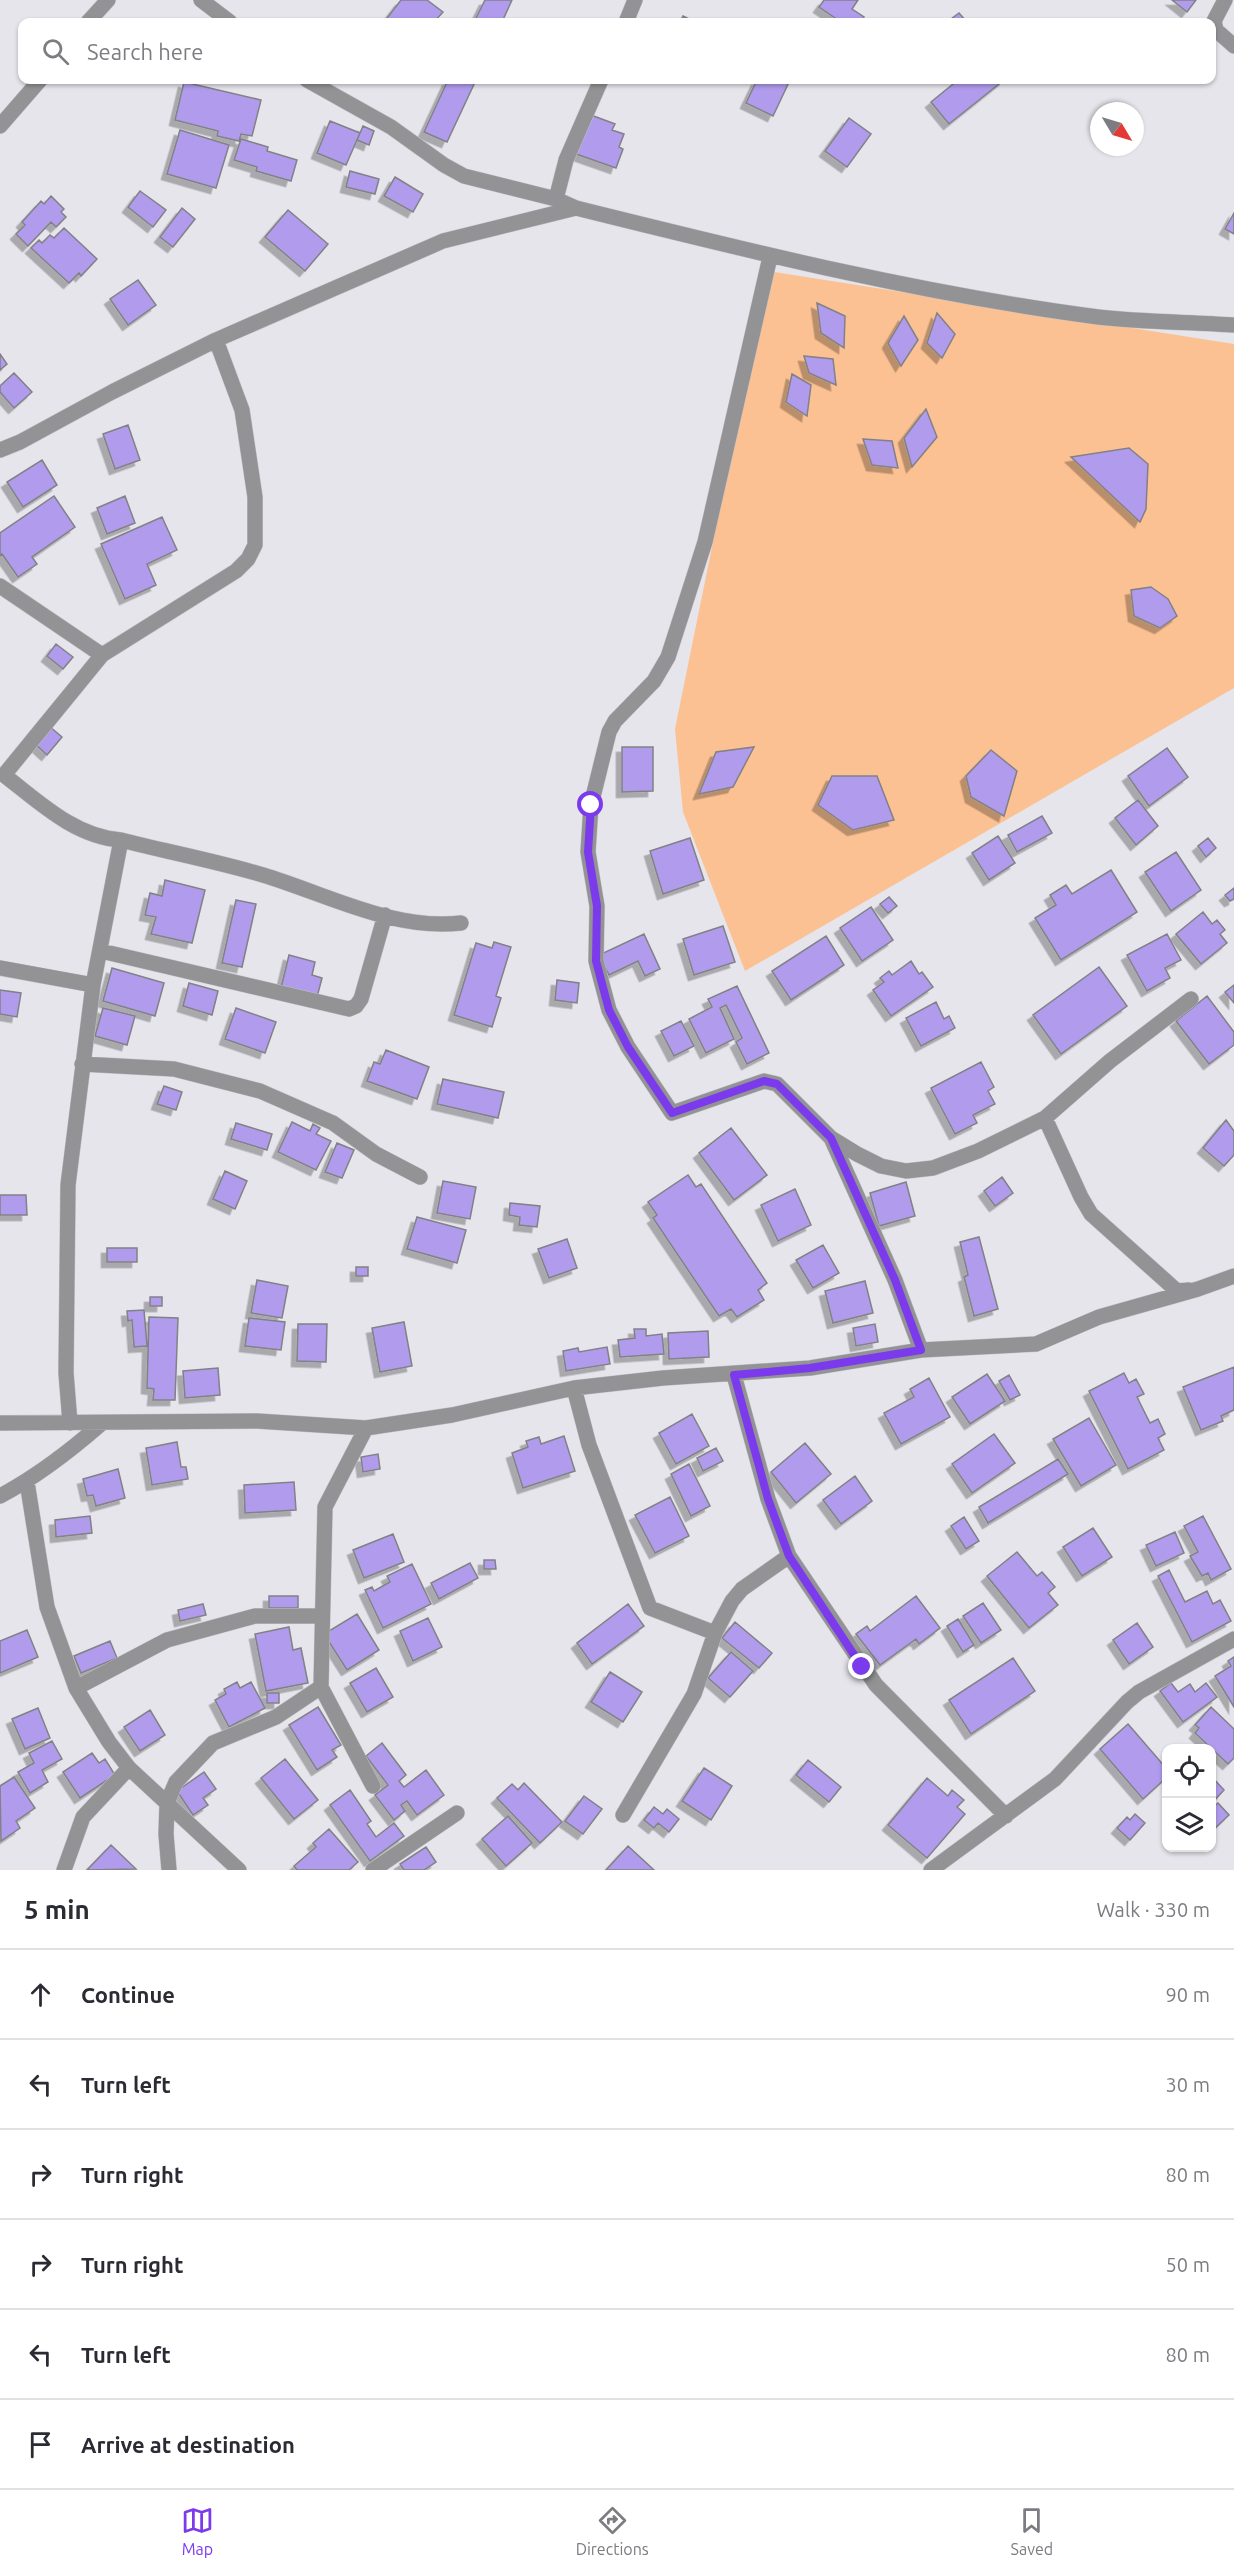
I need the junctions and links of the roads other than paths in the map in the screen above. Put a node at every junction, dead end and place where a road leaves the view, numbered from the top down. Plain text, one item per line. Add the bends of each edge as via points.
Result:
1 (108, 0) edge
2 (201, 0) edge
3 (635, 0) edge
4 (1225, 0) edge
5 (92, 18) edge
6 (225, 18) edge
7 (628, 18) edge
8 (1216, 18) edge
9 (1216, 30) edge
10 (1234, 46) edge
11 (37, 84) edge
12 (314, 84) edge
13 (599, 84) edge
14 (0, 126) edge
15 (556, 198) junction
16 (576, 208) junction
17 (770, 257) junction
18 (1234, 325) edge
19 (216, 340) junction
20 (0, 450) edge
21 (0, 586) edge
22 (102, 655) junction
23 (2, 774) edge
24 (121, 840) junction
25 (385, 915) junction
26 (461, 923) dead end
27 (100, 951) junction
28 (0, 968) edge
29 (93, 985) junction
30 (1191, 999) dead end
31 (82, 1064) junction
32 (1045, 1118) junction
33 (831, 1138) junction
34 (420, 1177) dead end
35 (1234, 1276) edge
36 (1198, 1289) junction
37 (921, 1350) junction
38 (734, 1375) junction
39 (574, 1388) junction
40 (0, 1423) edge
41 (102, 1423) junction
42 (70, 1424) junction
43 (366, 1428) junction
44 (27, 1482) junction
45 (0, 1496) edge
46 (789, 1556) junction
47 (321, 1616) junction
48 (715, 1633) junction
49 (1234, 1639) edge
50 (321, 1687) junction
51 (76, 1688) junction
52 (129, 1768) junction
53 (373, 1786) dead end
54 (167, 1803) junction
55 (457, 1813) dead end
56 (623, 1815) dead end
57 (1006, 1816) junction
58 (64, 1870) edge
59 (169, 1870) edge
60 (239, 1870) edge
61 (373, 1870) edge
62 (931, 1870) edge

1 - 5 street
2 - 6 street
3 - 7 street
4 - 8 street
9 - 10 street
11 - 14 street
12 - 15 street via 392,127 464,176
13 - 15 street via 566,160
15 - 16 street
16 - 17 street
16 - 19 street via 443,241
17 - 18 street via 863,278 1099,317
17 - 33 street via 705,542 662,670 609,732 591,805 588,852 597,906 596,961 609,1010 670,1111 675,1113 771,1081
19 - 20 street
19 - 22 street via 242,410 255,496 255,545 236,571
21 - 22 street
22 - 23 street
23 - 24 street via 54,813 93,835
24 - 25 street via 262,875
24 - 27 street
25 - 26 street via 423,924
25 - 27 street via 361,999 348,1010
27 - 29 street
28 - 29 street
29 - 31 street
30 - 32 street via 1110,1061
31 - 34 street via 174,1069 260,1091 333,1123 376,1154
31 - 42 street via 68,1185 66,1373
32 - 33 street via 978,1151 933,1168 906,1171 881,1166
32 - 36 street via 1091,1214 1178,1291
33 - 37 street via 895,1280
35 - 36 street
36 - 37 street via 1099,1317 1036,1344
37 - 38 street via 810,1368
38 - 39 street
38 - 46 street via 768,1499
39 - 43 street via 452,1415
39 - 48 street via 589,1444 650,1608
40 - 42 street
41 - 42 street
41 - 43 street via 257,1421
41 - 44 street
43 - 47 street via 325,1507
44 - 45 street
44 - 51 street via 47,1607
46 - 48 street via 742,1589
46 - 57 street via 876,1685
47 - 50 street
47 - 51 street via 255,1616 167,1640
48 - 56 street via 690,1702
49 - 57 street via 1139,1692 1055,1779
50 - 53 street
50 - 54 street via 276,1717 213,1743 176,1782
51 - 52 street
52 - 54 street
52 - 58 street via 83,1817
54 - 59 street
54 - 60 street
55 - 61 street
57 - 62 street

